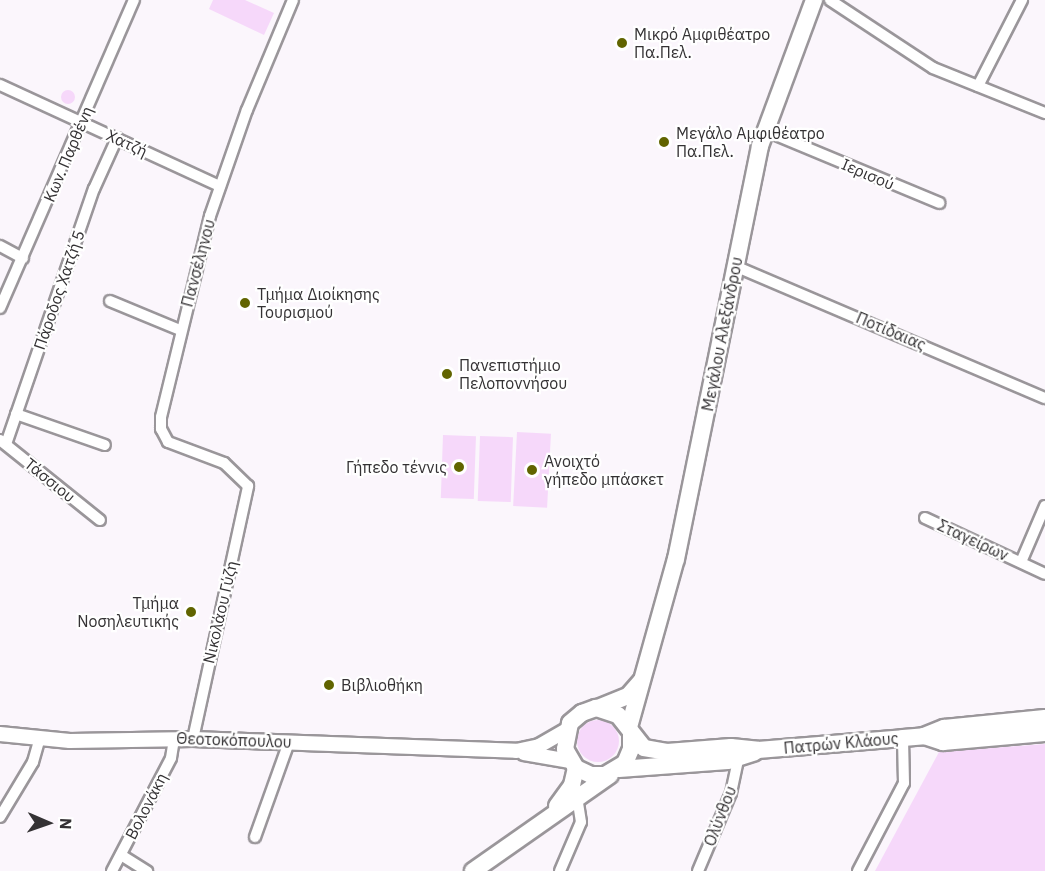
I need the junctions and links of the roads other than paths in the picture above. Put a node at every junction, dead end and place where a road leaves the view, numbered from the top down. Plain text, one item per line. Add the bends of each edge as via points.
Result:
1 (134, 0) edge
2 (293, 0) edge
3 (814, 0) edge
4 (830, 0) edge
5 (1022, 0) edge
6 (0, 85) edge
7 (978, 86) junction
8 (1045, 113) edge
9 (82, 122) junction
10 (764, 130) junction
11 (117, 138) junction
12 (220, 186) junction
13 (939, 203) dead end
14 (0, 246) edge
15 (23, 258) junction
16 (735, 266) junction
17 (110, 302) dead end
18 (0, 308) edge
19 (180, 330) junction
20 (1045, 398) edge
21 (15, 414) junction
22 (3, 442) edge
23 (105, 445) dead end
24 (248, 486) joint
25 (1045, 506) edge
26 (925, 518) dead end
27 (100, 520) dead end
28 (1021, 562) junction
29 (1045, 574) edge
30 (646, 672) junction
31 (596, 708) junction
32 (1045, 718) edge
33 (567, 730) junction
34 (630, 730) junction
35 (1045, 733) edge
36 (0, 734) edge
37 (924, 736) junction
38 (40, 738) junction
39 (193, 738) junction
40 (903, 738) junction
41 (174, 739) junction
42 (289, 742) junction
43 (758, 750) junction
44 (516, 751) junction
45 (738, 759) junction
46 (573, 764) junction
47 (616, 771) junction
48 (578, 798) junction
49 (0, 817) edge
50 (536, 825) junction
51 (255, 837) dead end
52 (122, 855) junction
53 (112, 871) edge
54 (147, 871) edge
55 (473, 871) edge
56 (560, 871) edge
57 (698, 871) edge
58 (858, 871) edge

1 - 9 street, Κων. Παρθένη
2 - 12 street, Πανσέληνου
3 - 10 main road, Μεγάλου Αλεξάνδρου
4 - 7 street via 922,62
5 - 7 street
6 - 9 street, Χατζή
7 - 8 street
9 - 11 street, Χατζή
9 - 15 street, Κων. Παρθένη
10 - 13 street, Ιερισού
10 - 16 main road, Μεγάλου Αλεξάνδρου
11 - 12 street, Χατζή
11 - 21 street, Πάροδος Χατζή 5 via 94,189
12 - 19 street, Πανσέληνου
14 - 15 street
15 - 18 street, Κων. Παρθένη
16 - 20 street, Ποτίδαιας
16 - 30 main road, Μεγάλου Αλεξάνδρου via 676,559
17 - 19 street
19 - 24 street, Πανσέληνου via 161,417 162,433 173,446 229,465
21 - 22 street, Πάροδος Χατζή 5
21 - 23 street
22 - 27 street, Τάσσιου
24 - 39 street, Νικολάου Γύζη
25 - 28 street, Σταγείρων
26 - 28 street, Σταγείρων
28 - 29 street, Σταγείρων
30 - 31 main road via 627,696
30 - 34 main road, Μεγάλου Αλεξάνδρου
31 - 33 main road via 575,717
31 - 34 main road via 612,711
32 - 37 main road, Πατρών Κλάους via 944,728
33 - 44 street via 538,746
33 - 46 main road via 565,743
34 - 43 main road, Πατρών Κλάους via 651,751
34 - 47 main road via 632,749
35 - 37 main road, Πατρών Κλάους via 943,742
36 - 38 street, Θεοτοκόπουλου
37 - 40 main road, Πατρών Κλάους
38 - 41 street, Θεοτοκόπουλου
38 - 49 street via 33,762
39 - 41 street, Θεοτοκόπουλου
39 - 42 street, Θεοτοκόπουλου
40 - 43 main road, Πατρών Κλάους
40 - 58 street via 904,783
41 - 52 street, Βολονάκη via 171,758
42 - 44 street, Θεοτοκόπουλου
42 - 51 street
43 - 45 main road
44 - 46 street
45 - 47 main road
45 - 57 street, Ολύνθου via 731,793
46 - 47 main road via 591,775
46 - 50 main road via 567,795
47 - 48 main road
48 - 50 main road
48 - 56 street via 581,822
50 - 55 main road
52 - 53 street, Βολονάκη
52 - 54 street

